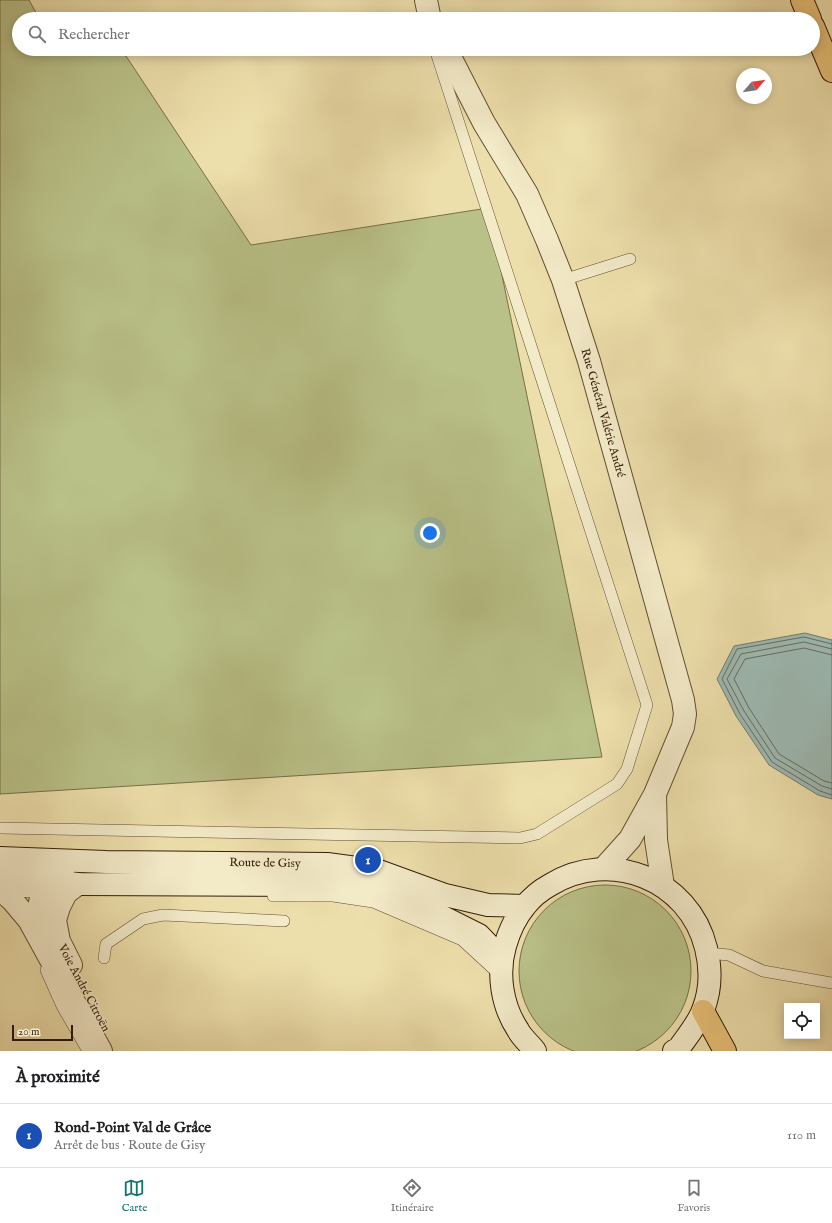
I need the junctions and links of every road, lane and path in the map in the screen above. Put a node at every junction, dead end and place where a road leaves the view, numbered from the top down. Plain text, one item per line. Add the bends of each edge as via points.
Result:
1 (421, 0) edge
2 (426, 0) edge
3 (802, 0) edge
4 (424, 12) edge
5 (428, 12) edge
6 (807, 12) edge
7 (820, 43) edge
8 (437, 56) edge
9 (450, 56) edge
10 (832, 71) edge
11 (630, 259) dead end
12 (563, 280) junction
13 (655, 794) junction
14 (0, 828) edge
15 (0, 858) edge
16 (78, 861) junction
17 (603, 869) junction
18 (663, 886) junction
19 (59, 887) junction
20 (1, 888) edge
21 (525, 906) junction
22 (284, 922) dead end
23 (35, 929) junction
24 (707, 953) junction
25 (104, 958) dead end
26 (501, 967) junction
27 (832, 983) edge
28 (703, 1011) junction
29 (88, 1051) edge
30 (101, 1051) edge
31 (117, 1051) edge
32 (535, 1051) edge
33 (674, 1051) edge
34 (725, 1051) edge

1 - 4 lane
2 - 5 street
3 - 6 highway
7 - 10 highway
8 - 14 lane via 647,705 627,769 617,784 537,834 520,838
9 - 12 street, Rue Général Valérie André via 484,123 527,194
11 - 12 lane
12 - 13 street, Rue Général Valérie André via 589,361 683,700 683,727
13 - 17 street, Rue Général Valérie André via 630,839
13 - 18 street, Rue Général Valérie André via 656,840
15 - 16 street, Route de Gisy
16 - 19 street
16 - 21 street, Route de Gisy via 327,864 379,871 445,895 488,905
17 - 18 street via 624,870 644,876
17 - 21 street via 581,871 560,879 541,890
18 - 24 street via 680,900 694,917
19 - 20 street, Route de Gisy
19 - 23 street
19 - 26 street, Route de Gisy via 345,885 369,889 443,917 479,935
19 - 31 street, Voie André Citroën via 59,907 55,920 59,941
20 - 23 street
21 - 26 street via 510,930
22 - 25 lane via 163,915 143,919 106,944
23 - 29 lane via 37,948 46,972
23 - 30 street
24 - 27 lane via 730,955 763,971
24 - 28 street via 709,986
26 - 32 street via 505,1004 518,1030
28 - 33 street via 679,1048
28 - 34 highway

